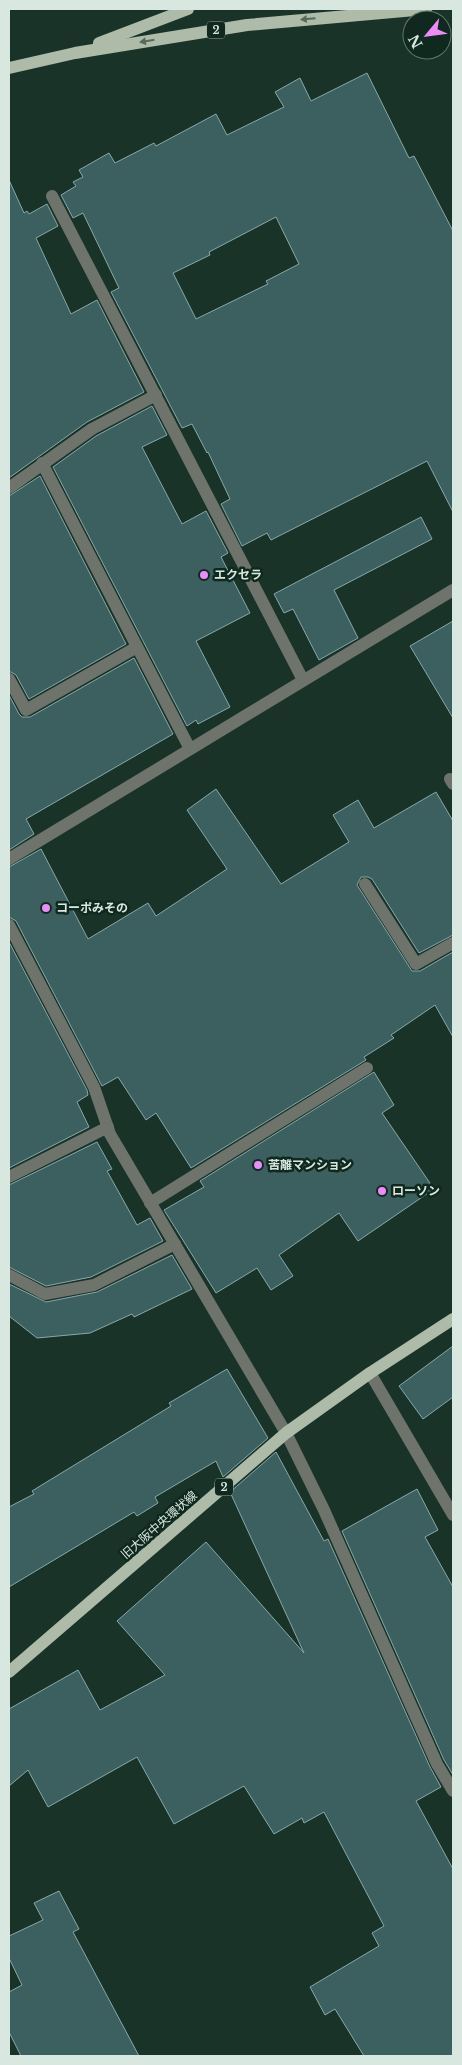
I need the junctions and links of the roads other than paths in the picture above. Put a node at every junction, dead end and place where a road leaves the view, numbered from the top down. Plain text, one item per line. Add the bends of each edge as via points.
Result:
1 (188, 9) edge
2 (426, 9) edge
3 (75, 53) junction
4 (9, 68) edge
5 (52, 196) dead end
6 (156, 395) junction
7 (42, 463) junction
8 (9, 488) edge
9 (453, 590) edge
10 (137, 647) junction
11 (9, 679) edge
12 (303, 680) junction
13 (190, 750) junction
14 (9, 859) edge
15 (365, 884) dead end
16 (9, 925) edge
17 (453, 943) edge
18 (367, 1068) dead end
19 (108, 1127) junction
20 (9, 1177) edge
21 (150, 1203) junction
22 (175, 1244) junction
23 (9, 1275) edge
24 (453, 1318) edge
25 (370, 1374) junction
26 (286, 1433) junction
27 (453, 1514) edge
28 (9, 1672) edge
29 (453, 1791) edge

1 - 3 main road
2 -> 3 main road, 2 via 247,25
3 - 4 main road, 2
5 - 6 street
6 - 7 street via 92,429
6 - 12 street
7 - 8 street
7 - 10 street
9 - 12 street
10 - 11 street via 26,710
10 - 13 street
12 - 13 street
13 - 14 street
15 - 17 street via 416,964
16 - 19 street via 94,1087
18 - 21 street
19 - 20 street
19 - 21 street
21 - 22 street
22 - 23 street via 94,1285 45,1294
22 - 26 street
24 - 25 main road, 旧大阪中央環状線 / 2
25 - 26 main road, 旧大阪中央環状線 / 2
25 - 27 street
26 - 28 main road, 旧大阪中央環状線 / 2
26 - 29 street via 324,1510 437,1764

